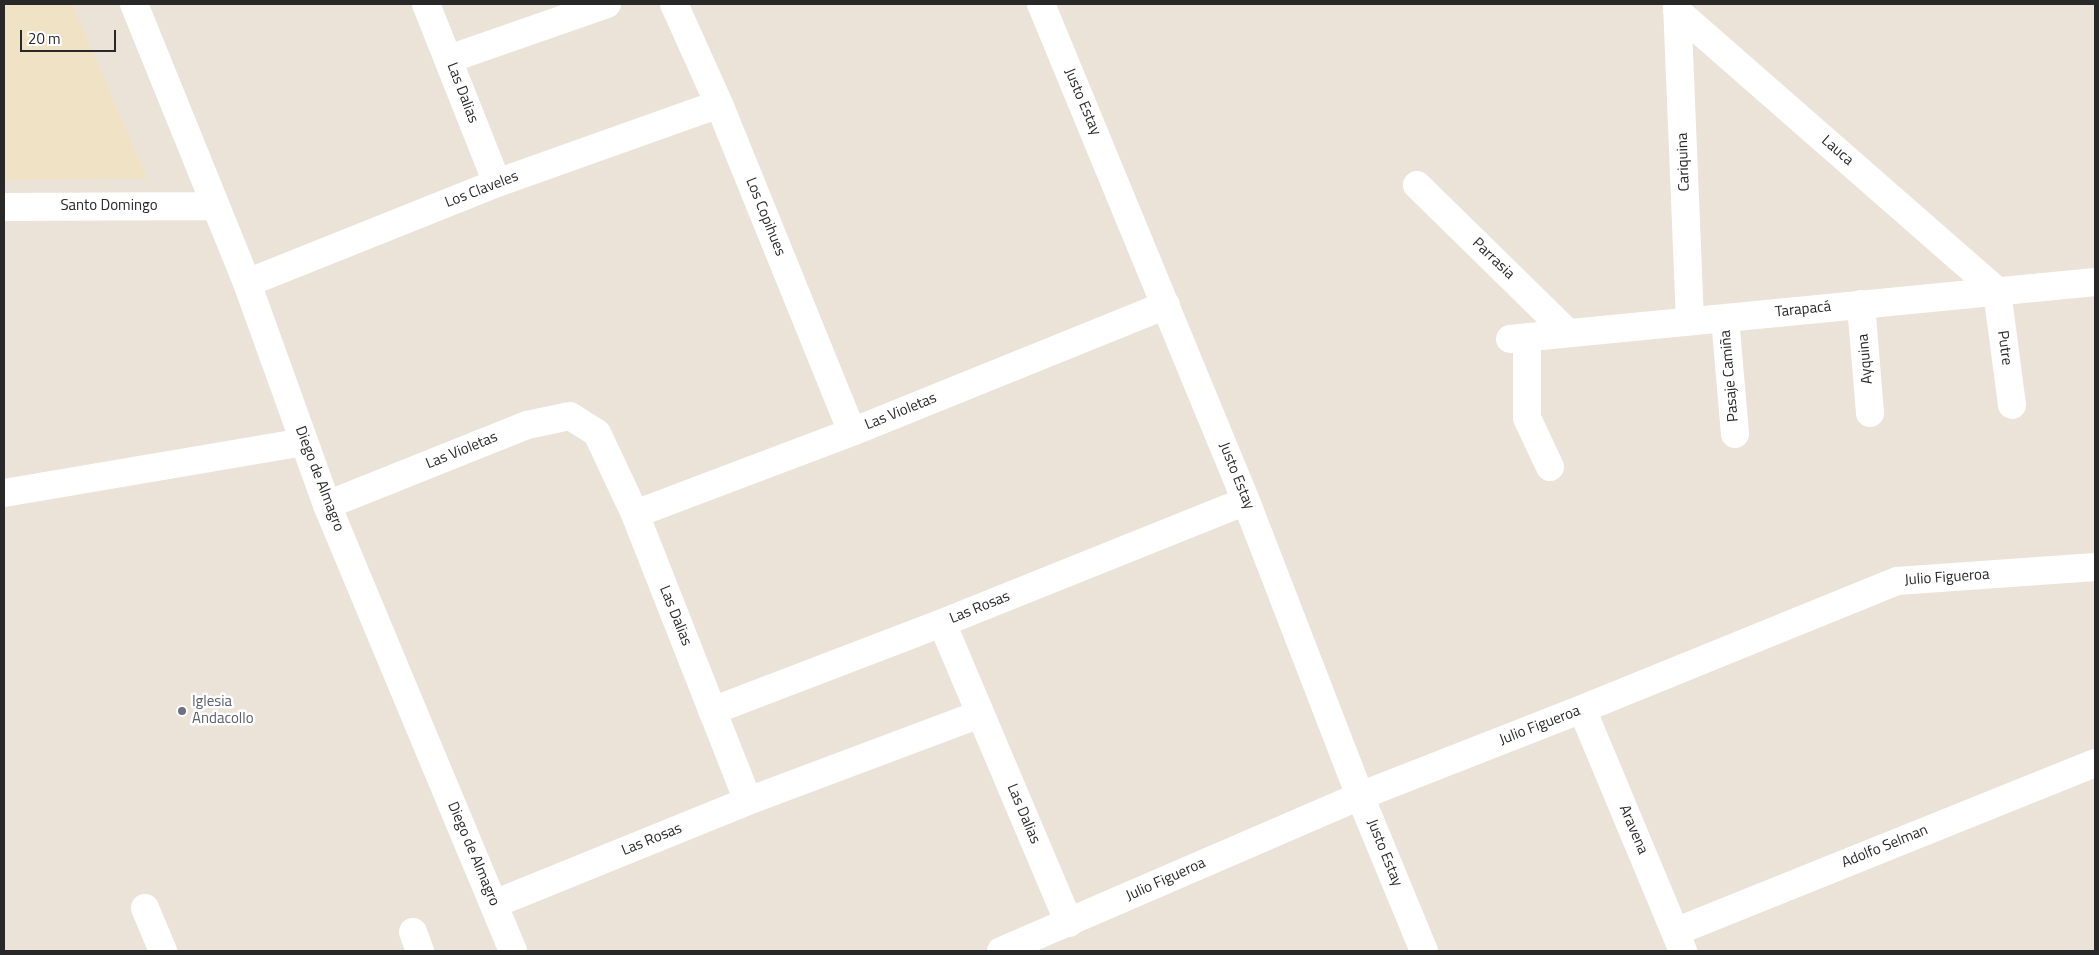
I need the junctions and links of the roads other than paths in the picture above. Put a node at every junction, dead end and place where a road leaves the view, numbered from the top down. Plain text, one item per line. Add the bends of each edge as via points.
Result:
1 (134, 4) edge
2 (426, 4) edge
3 (606, 4) edge
4 (674, 4) edge
5 (1041, 4) edge
6 (1677, 7) edge
7 (449, 59) junction
8 (719, 104) junction
9 (497, 183) junction
10 (1417, 185) dead end
11 (215, 206) junction
12 (4, 207) edge
13 (2095, 282) edge
14 (247, 283) junction
15 (1996, 291) junction
16 (1861, 304) junction
17 (1166, 305) junction
18 (1725, 318) junction
19 (1690, 321) junction
20 (1568, 333) junction
21 (2012, 405) dead end
22 (1870, 413) dead end
23 (852, 432) junction
24 (597, 433) joint
25 (1735, 434) dead end
26 (304, 442) junction
27 (1550, 468) dead end
28 (4, 493) edge
29 (1246, 501) junction
30 (327, 505) junction
31 (635, 514) junction
32 (2095, 567) edge
33 (942, 624) junction
34 (1582, 710) junction
35 (712, 711) junction
36 (980, 714) junction
37 (2095, 763) edge
38 (1360, 796) junction
39 (748, 801) junction
40 (494, 904) junction
41 (145, 908) dead end
42 (1069, 922) junction
43 (1679, 942) edge
44 (162, 951) edge
45 (513, 951) edge
46 (1001, 951) edge
47 (1424, 951) edge

1 - 11 street, Diego de Almagro
2 - 7 street, Las Dalias
3 - 7 street
4 - 8 street, Los Copihues
5 - 17 street, Justo Estay
6 - 15 street, Lauca
6 - 19 street, Cariquina
7 - 9 street, Las Dalias
8 - 9 street, Los Claveles
8 - 23 street, Los Copihues
9 - 14 street, Los Claveles
10 - 20 street, Parrasia
11 - 12 street, Santo Domingo
11 - 14 street, Diego de Almagro
13 - 15 street, Tarapacá
14 - 26 street, Diego de Almagro
15 - 16 street, Tarapacá
15 - 21 street, Putre
16 - 18 street, Tarapacá
16 - 22 street, Ayquina
17 - 23 street, Las Violetas
17 - 29 street, Justo Estay
18 - 19 street, Tarapacá
18 - 25 street, Pasaje Camiña
19 - 20 street, Tarapacá
20 - 27 street, Tarapacá via 1519,338 1527,418
23 - 31 street, Las Violetas
24 - 30 street, Las Violetas via 570,416 527,425
24 - 31 street, Las Dalias
26 - 28 street
26 - 30 street, Diego de Almagro
29 - 33 street, Las Rosas
29 - 38 street, Justo Estay
30 - 40 street, Diego de Almagro
31 - 35 street, Las Dalias
32 - 34 street, Julio Figueroa via 1897,581
33 - 35 street, Las Rosas
33 - 36 street, Las Dalias
34 - 38 street, Julio Figueroa
34 - 43 street, Aravena
35 - 39 street, Las Dalias
36 - 39 street, Las Rosas
36 - 42 street, Las Dalias
37 - 43 street, Adolfo Selman
38 - 42 street, Julio Figueroa
38 - 47 street, Justo Estay
39 - 40 street, Las Rosas
40 - 45 street, Diego de Almagro
41 - 44 street
42 - 46 street, Julio Figueroa

